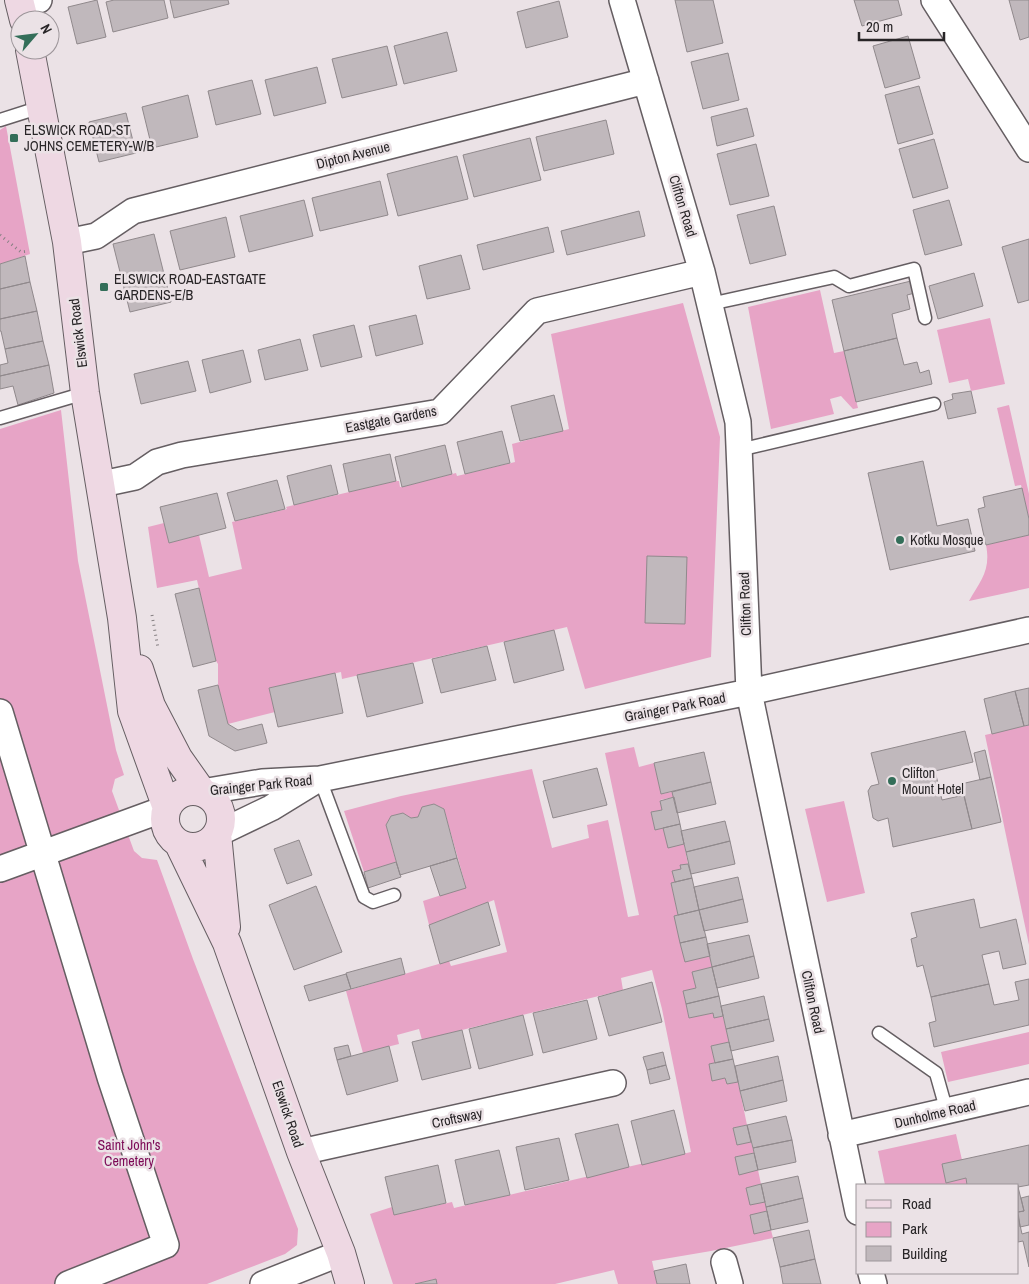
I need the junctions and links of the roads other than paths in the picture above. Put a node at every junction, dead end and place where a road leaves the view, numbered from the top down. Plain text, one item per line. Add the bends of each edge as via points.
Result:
1 (622, 0) edge
2 (934, 0) edge
3 (32, 60) edge
4 (646, 81) junction
5 (41, 107) junction
6 (0, 120) edge
7 (1029, 149) edge
8 (67, 242) junction
9 (702, 272) junction
10 (710, 304) junction
11 (925, 318) dead end
12 (85, 393) junction
13 (934, 404) dead end
14 (0, 418) edge
15 (739, 450) junction
16 (102, 484) junction
17 (122, 618) junction
18 (1029, 630) edge
19 (749, 692) junction
20 (0, 712) edge
21 (320, 779) junction
22 (202, 792) junction
23 (167, 808) junction
24 (217, 834) junction
25 (179, 844) junction
26 (43, 854) junction
27 (0, 869) edge
28 (394, 895) dead end
29 (227, 944) junction
30 (879, 1033) dead end
31 (613, 1083) dead end
32 (1029, 1092) edge
33 (946, 1112) junction
34 (841, 1135) junction
35 (302, 1152) junction
36 (856, 1203) edge
37 (341, 1253) junction
38 (68, 1284) edge
39 (263, 1284) edge
40 (350, 1284) edge

1 - 4 street, Clifton Road
2 - 7 street
3 - 5 main road, Elswick Road
4 - 8 street, Dipton Avenue via 133,211 96,236
4 - 9 street, Clifton Road
5 - 6 lane
5 - 8 main road, Elswick Road
8 - 12 main road, Elswick Road
9 - 10 street, Clifton Road
9 - 16 street, Eastgate Gardens via 537,311 440,412 182,455 157,462 134,477
10 - 11 lane via 834,277 849,286 914,269
10 - 15 street, Clifton Road via 738,422
12 - 14 lane
12 - 16 main road, Elswick Road
13 - 15 lane
15 - 19 street, Clifton Road
16 - 17 main road, Elswick Road
17 - 22 main road, Elswick Road via 151,706 178,758
17 - 23 main road, Elswick Road via 132,711
18 - 19 street, Grainger Park Road
19 - 21 street, Grainger Park Road
19 - 34 street, Clifton Road
20 - 26 street
21 - 22 street, Grainger Park Road via 262,782
21 - 24 street, Grainger Park Road
21 - 28 lane via 364,897 373,902
22 - 23 main road via 185,792 171,801
22 - 24 main road, Elswick Road via 219,809 221,817
23 - 25 main road, Elswick Road via 166,828
23 - 26 street
24 - 25 main road via 204,845 187,847
24 - 29 main road, Elswick Road
25 - 29 main road, Elswick Road
26 - 27 street
26 - 38 street via 110,1077 166,1245
29 - 35 main road, Elswick Road
30 - 33 lane via 936,1073
31 - 35 street, Croftsway
32 - 33 street, Dunholme Road
33 - 34 street, Dunholme Road
34 - 36 street, Clifton Road
35 - 37 main road, Elswick Road
37 - 39 street
37 - 40 main road, Elswick Road

